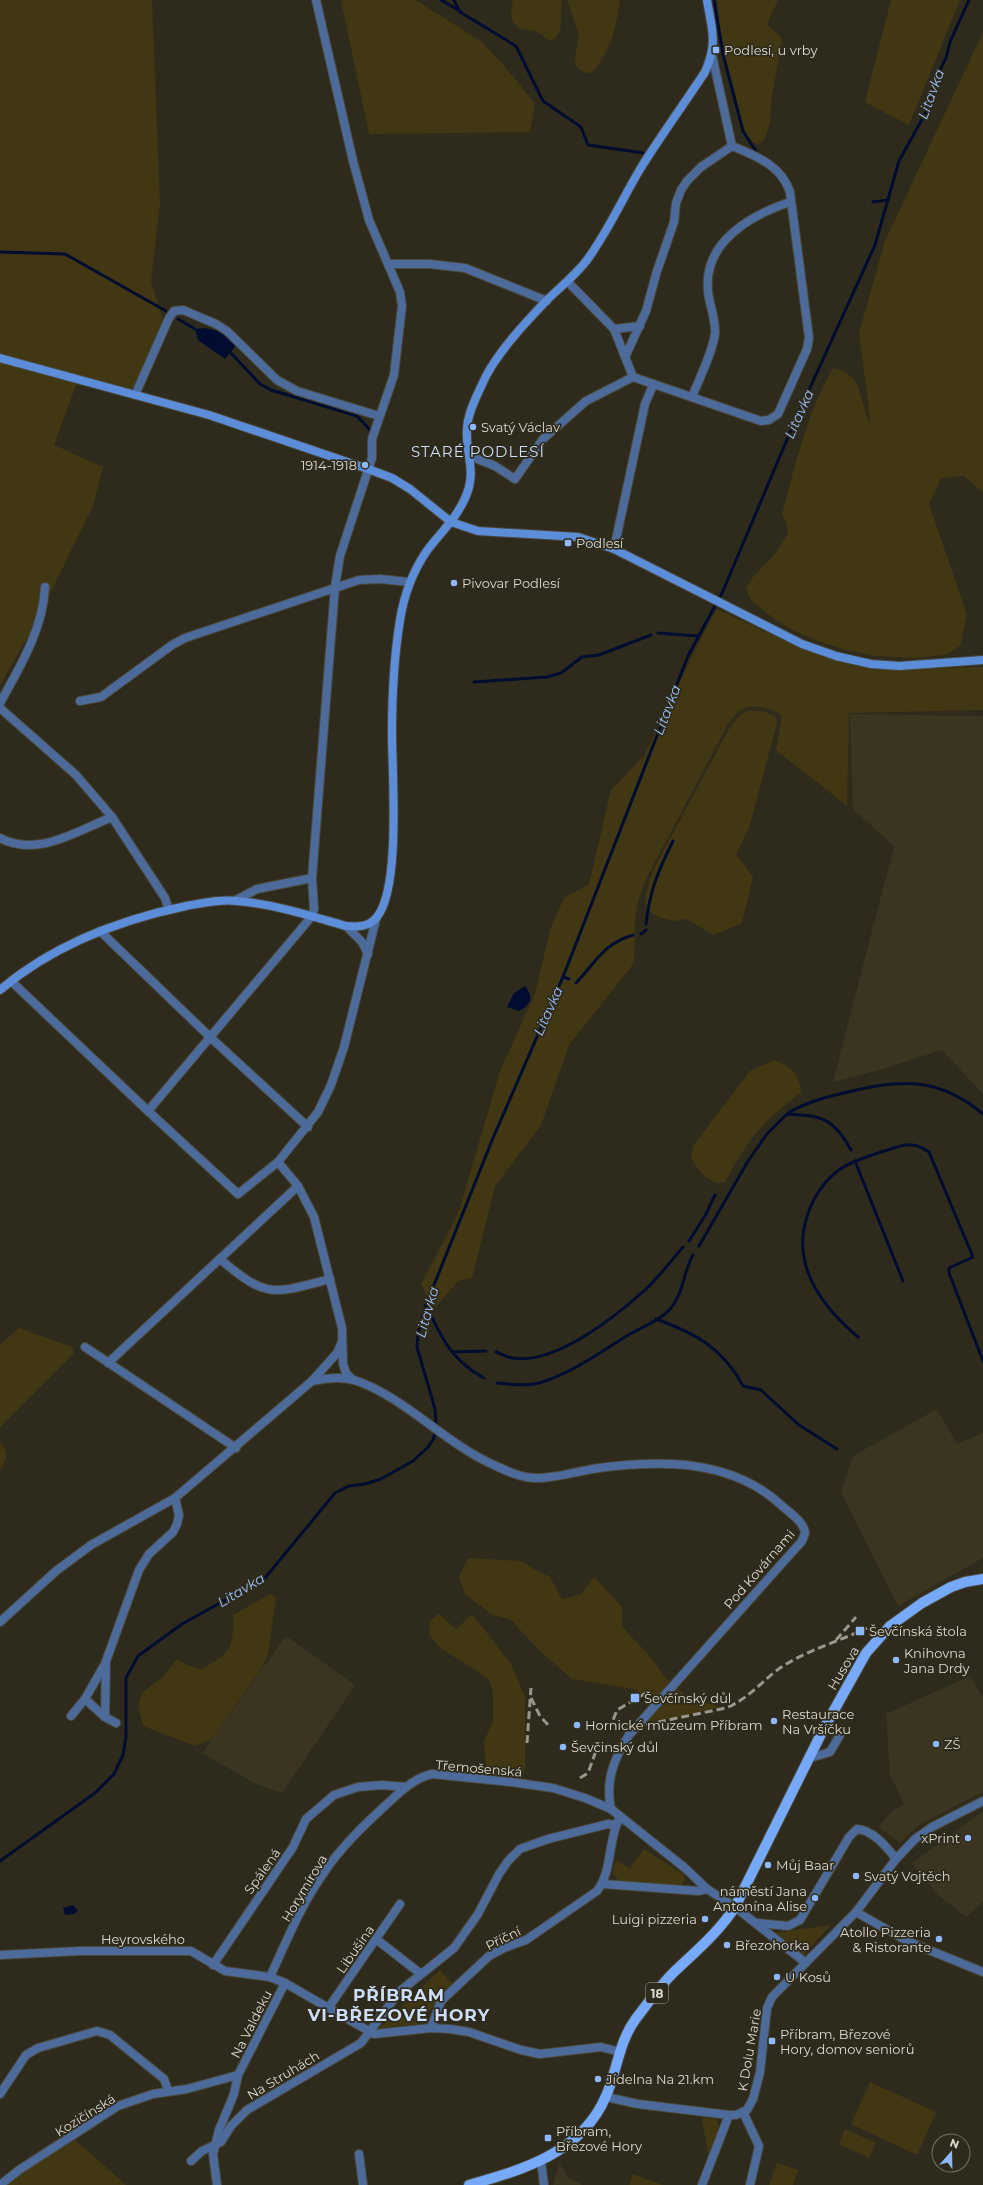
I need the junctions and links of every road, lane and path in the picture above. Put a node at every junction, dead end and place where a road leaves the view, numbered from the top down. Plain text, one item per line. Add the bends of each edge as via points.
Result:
1 (316, 0) edge
2 (707, 0) edge
3 (712, 55) junction
4 (732, 146) junction
5 (790, 202) junction
6 (388, 264) junction
7 (568, 282) junction
8 (546, 301) junction
9 (640, 326) junction
10 (614, 329) junction
11 (626, 355) junction
12 (0, 358) edge
13 (634, 377) junction
14 (653, 384) junction
15 (136, 395) junction
16 (692, 397) junction
17 (379, 416) junction
18 (470, 456) junction
19 (368, 469) junction
20 (451, 522) junction
21 (614, 549) junction
22 (409, 582) junction
23 (45, 587) dead end
24 (335, 587) junction
25 (983, 660) edge
26 (80, 701) dead end
27 (0, 703) edge
28 (0, 708) edge
29 (112, 817) junction
30 (0, 838) edge
31 (312, 878) junction
32 (236, 900) junction
33 (169, 910) junction
34 (312, 916) junction
35 (376, 919) junction
36 (346, 926) junction
37 (100, 931) junction
38 (368, 954) junction
39 (11, 981) junction
40 (0, 990) edge
41 (210, 1037) junction
42 (148, 1111) junction
43 (308, 1127) junction
44 (278, 1162) junction
45 (298, 1186) junction
46 (220, 1259) junction
47 (330, 1280) junction
48 (343, 1342) junction
49 (86, 1347) dead end
50 (108, 1363) junction
51 (353, 1380) junction
52 (312, 1381) junction
53 (236, 1448) junction
54 (175, 1498) junction
55 (983, 1579) edge
56 (0, 1622) edge
57 (106, 1661) junction
58 (85, 1699) junction
59 (71, 1716) dead end
60 (105, 1717) junction
61 (116, 1723) dead end
62 (840, 1735) dead end
63 (810, 1758) junction
64 (406, 1787) junction
65 (983, 1801) edge
66 (611, 1809) junction
67 (618, 1821) junction
68 (896, 1859) junction
69 (603, 1884) junction
70 (707, 1889) junction
71 (400, 1904) dead end
72 (735, 1907) junction
73 (856, 1912) junction
74 (757, 1923) junction
75 (376, 1939) junction
76 (0, 1955) edge
77 (806, 1963) junction
78 (213, 1965) junction
79 (983, 1972) edge
80 (421, 1974) junction
81 (270, 1977) junction
82 (285, 1983) junction
83 (329, 2007) junction
84 (431, 2028) junction
85 (368, 2032) junction
86 (620, 2052) junction
87 (238, 2075) junction
88 (168, 2090) junction
89 (0, 2094) edge
90 (606, 2097) junction
91 (743, 2112) junction
92 (729, 2115) junction
93 (215, 2144) junction
94 (359, 2154) dead end
95 (191, 2161) dead end
96 (541, 2161) junction
97 (0, 2185) edge
98 (217, 2185) edge
99 (363, 2185) edge
100 (468, 2185) edge
101 (544, 2185) edge
102 (702, 2185) edge
103 (750, 2185) edge

1 - 6 street via 369,220
2 - 3 street via 714,42
3 - 4 street
3 - 7 street via 705,72 641,167 602,237 586,262
4 - 5 street via 766,162 781,175 787,183
4 - 9 street via 700,168 681,190 676,203 674,222
5 - 16 street via 776,206 744,224 726,238 716,251 711,263 708,290 714,336
5 - 16 street via 809,338 807,349 783,405 778,414 769,420 761,420
6 - 8 street via 429,264 465,268
6 - 17 street via 400,292 402,306 394,375
7 - 8 street
7 - 10 street
8 - 18 street via 504,350 486,377 467,423
9 - 10 street
9 - 11 street
10 - 11 street
11 - 13 street
12 - 15 street
13 - 14 street
13 - 18 street via 586,401 543,439 515,479 495,466
14 - 16 street
14 - 21 street via 645,404
15 - 17 street via 169,318 174,311 183,310 228,331 276,380 297,391
15 - 19 street via 209,415
17 - 19 street via 372,439 372,458
18 - 20 street via 471,483 461,508
19 - 20 street via 392,478 410,489
19 - 24 street via 340,556
20 - 21 street via 478,531 578,537
20 - 22 street via 427,551
21 - 25 street via 802,644 836,656 871,664 899,666
22 - 24 street via 359,580
22 - 35 street via 399,628 394,686 394,814 391,865 387,894
23 - 27 street via 44,606 25,656
24 - 26 street via 185,638 101,697
24 - 31 street
28 - 29 street via 76,775
29 - 30 street via 38,846 23,846
29 - 33 street via 165,898
31 - 32 street via 257,889
31 - 34 street
32 - 33 street
32 - 34 street
33 - 37 street
34 - 36 street
34 - 41 street
35 - 36 street via 358,927
35 - 38 street
36 - 38 street via 362,942
37 - 39 street via 73,943
37 - 41 street
38 - 43 street via 344,1047 331,1085
39 - 40 street
39 - 42 street
41 - 42 street
41 - 43 street
42 - 44 street via 238,1194
43 - 44 street
44 - 45 street
45 - 46 street
45 - 47 street via 314,1217
46 - 47 street via 248,1282 268,1290 281,1291
46 - 50 street
47 - 48 street
48 - 51 street via 343,1364
48 - 52 street via 337,1353
49 - 50 street
50 - 53 street
51 - 52 street via 333,1377
51 - 66 street, Pod Kovárnami via 389,1397 466,1452 519,1476 536,1478 632,1465 689,1465 709,1468 740,1478 770,1496 805,1528 806,1533 802,1541 629,1735 617,1756 610,1776 608,1788
52 - 53 street
53 - 54 street
54 - 56 street via 91,1545 56,1571
54 - 57 street via 179,1515 177,1524 173,1532 149,1554 141,1566
55 - 63 main road, Husova / 18 via 965,1582 933,1596 880,1636 856,1670
57 - 58 street
57 - 60 street
58 - 59 street
58 - 60 street
60 - 61 street
62 - 63 street via 830,1752
63 - 72 main road, Husova / 18
64 - 66 street, Třemošenská via 432,1774 511,1782 552,1788
64 - 78 street, Spálená via 358,1787 334,1795 306,1819 293,1847
64 - 81 street, Horymírova via 357,1833 323,1874 305,1904
65 - 68 street, K Dolu Marie via 923,1832
66 - 67 street, Třemošenská
67 - 69 street
67 - 70 street, Třemošenská via 686,1868
67 - 80 street, Na Struhách via 520,1849 498,1874 468,1931 454,1948
68 - 73 street, K Dolu Marie
68 - 74 street via 875,1837 857,1828 849,1837 800,1920 788,1926
69 - 70 street via 698,1891
69 - 84 street, Příční via 597,1891 526,1940 489,1956 442,2001
70 - 72 street, Třemošenská
71 - 75 street, Libušina
72 - 74 street, Třemošenská
72 - 86 main road, 18 via 720,1929 672,1974 655,1994 635,2021
73 - 77 street, K Dolu Marie
73 - 79 street via 907,1941
74 - 77 street, Třemošenská
75 - 80 street
75 - 83 street, Libušina
76 - 78 street, Heyrovského via 80,1951 191,1951
77 - 91 street, K Dolu Marie via 769,2002 760,2072 750,2105
78 - 81 street, Heyrovského via 225,1971
80 - 85 street, Na Struhách via 400,1991
81 - 82 street, Heyrovského
82 - 83 street, Heyrovského
82 - 87 street, Na Valdeku
83 - 85 street, Heyrovského
84 - 85 street, Heyrovského via 381,2034
84 - 86 street, Heyrovského via 469,2032 540,2054 602,2047
85 - 93 street, Na Struhách via 361,2043 247,2110 231,2126 221,2142
86 - 90 main road, 18
87 - 88 street, Kozičínská via 187,2089
87 - 93 street, Na Struhách via 234,2094
88 - 89 street via 164,2079 110,2035 97,2031 38,2048 26,2055
88 - 97 street, Kozičínská via 118,2106
90 - 92 street via 668,2109
90 - 96 main road, 18 via 593,2118 573,2140
91 - 92 street
91 - 103 street via 759,2146
92 - 102 street
93 - 95 street, Na Struhách
93 - 98 street, Na Struhách
94 - 99 street
96 - 100 main road, 18
96 - 101 street

